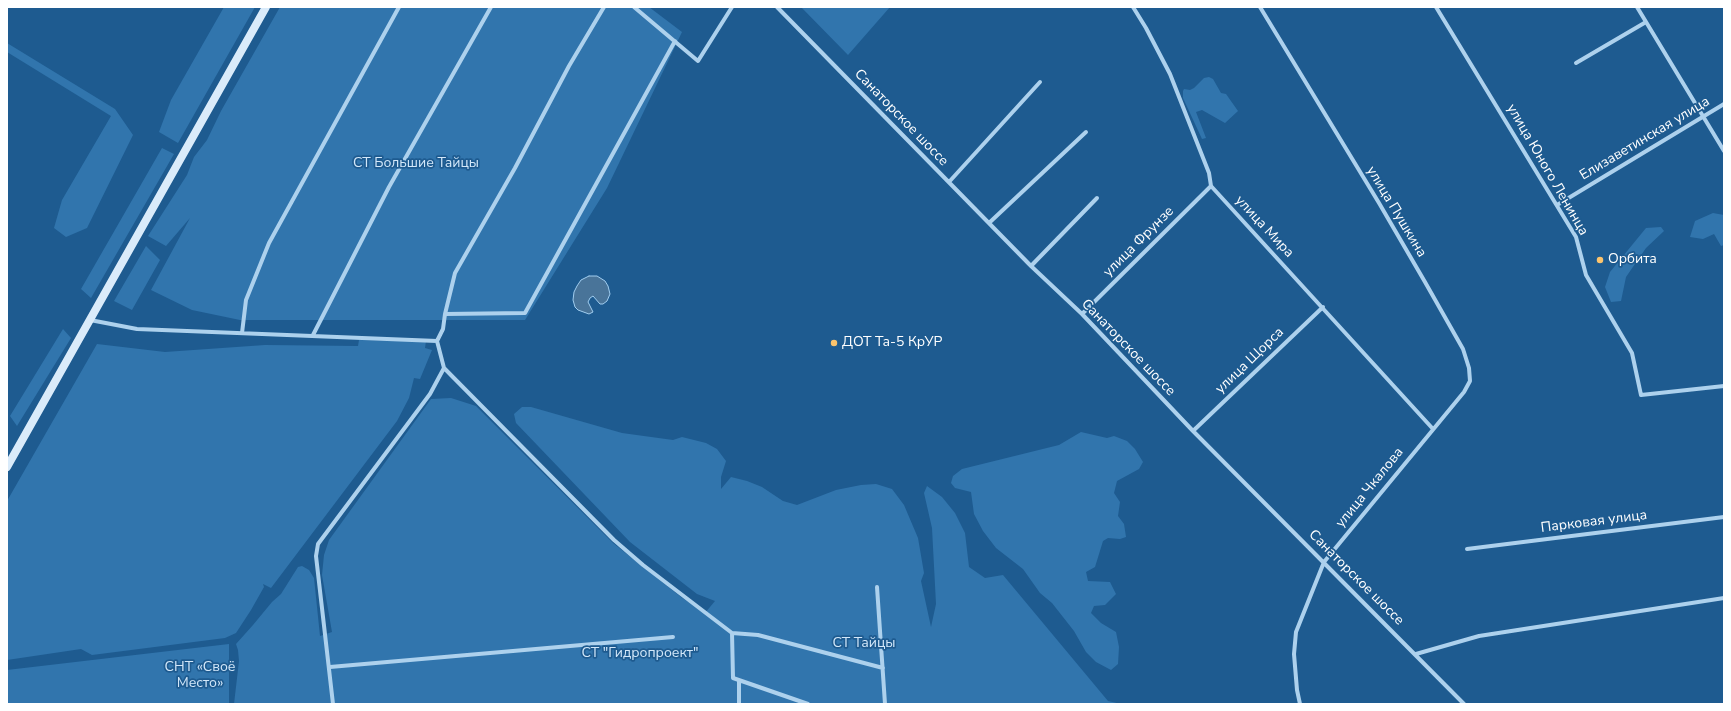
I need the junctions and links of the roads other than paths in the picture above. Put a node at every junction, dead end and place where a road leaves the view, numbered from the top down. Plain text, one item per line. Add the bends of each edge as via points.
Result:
1 (266, 7) edge
2 (400, 7) edge
3 (491, 7) edge
4 (604, 7) edge
5 (634, 7) edge
6 (732, 7) edge
7 (777, 7) edge
8 (1133, 7) edge
9 (1260, 7) edge
10 (1436, 7) edge
11 (1637, 7) edge
12 (1646, 22) junction
13 (675, 41) junction
14 (1576, 63) dead end
15 (1040, 82) dead end
16 (1724, 104) edge
17 (1704, 116) junction
18 (1086, 132) dead end
19 (1724, 151) edge
20 (949, 182) junction
21 (1211, 186) junction
22 (1097, 198) dead end
23 (1557, 205) junction
24 (989, 223) junction
25 (1031, 266) junction
26 (1323, 307) junction
27 (445, 314) junction
28 (1082, 314) junction
29 (90, 320) junction
30 (242, 333) junction
31 (313, 335) junction
32 (436, 340) junction
33 (444, 368) junction
34 (1724, 386) edge
35 (1433, 429) junction
36 (1193, 431) junction
37 (7, 467) edge
38 (1724, 517) edge
39 (1467, 549) dead end
40 (1324, 562) junction
41 (877, 587) dead end
42 (1724, 598) edge
43 (732, 633) junction
44 (673, 637) dead end
45 (1416, 654) junction
46 (330, 667) junction
47 (883, 668) junction
48 (739, 680) junction
49 (333, 704) edge
50 (739, 704) edge
51 (808, 704) edge
52 (885, 704) edge
53 (1300, 704) edge
54 (1464, 704) edge

1 - 29 main road
2 - 30 street via 269,243 246,300
3 - 31 street via 389,187
4 - 27 street via 455,273
5 - 13 street
6 - 13 street via 698,61
7 - 20 street, Санаторское шоссе
8 - 21 street, улица Мира via 1170,74 1209,173
9 - 35 street, улица Пушкина via 1379,203 1463,349 1470,381
10 - 23 street, улица Юного Ленинца
11 - 12 street
12 - 14 street
12 - 17 street
13 - 27 street via 525,313
15 - 20 street
16 - 17 street, Елизаветинская улица
17 - 19 street
17 - 23 street, Елизаветинская улица
18 - 24 street
20 - 24 street, Санаторское шоссе
21 - 26 street, улица Мира
21 - 28 street, улица Фрунзе
22 - 25 street
23 - 34 street, улица Юного Ленинца via 1576,237 1586,274 1632,353 1640,396
24 - 25 street, Санаторское шоссе
25 - 28 street, Санаторское шоссе
26 - 35 street, улица Мира
26 - 36 street, улица Щорса
27 - 32 street via 443,329
28 - 36 street, Санаторское шоссе
29 - 30 street via 137,329
29 - 37 main road
30 - 31 street
31 - 32 street
32 - 33 street
33 - 43 street via 614,540
33 - 46 street via 430,394 318,544 316,556
35 - 40 street, улица Чкалова
36 - 40 street, Санаторское шоссе
38 - 39 street, Парковая улица
40 - 45 street, Санаторское шоссе
40 - 53 street, улица Чкалова via 1296,632 1294,654
41 - 47 street
42 - 45 street via 1479,636
43 - 47 street via 758,635
43 - 48 street via 732,678
44 - 46 street
45 - 54 street, Санаторское шоссе
46 - 49 street
47 - 52 street
48 - 50 street
48 - 51 street

